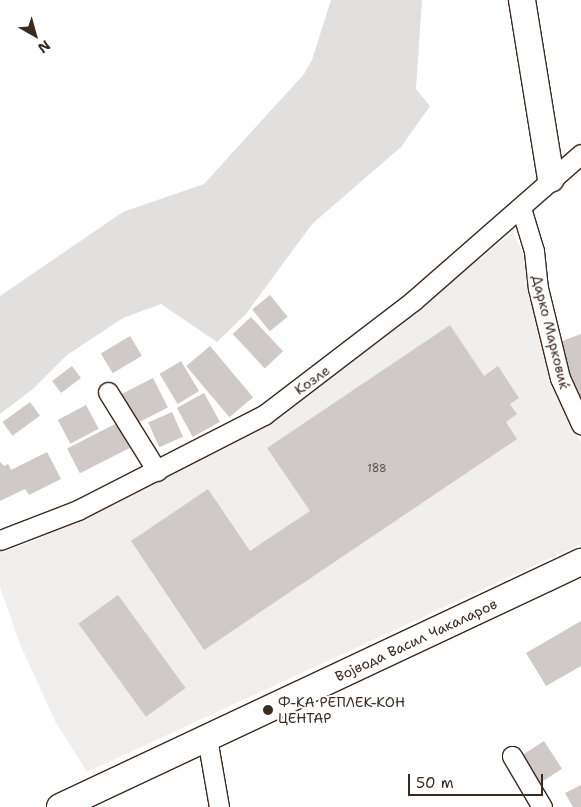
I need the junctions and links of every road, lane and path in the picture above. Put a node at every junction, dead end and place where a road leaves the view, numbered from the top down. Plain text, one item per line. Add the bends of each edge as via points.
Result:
1 (522, 0) edge
2 (581, 154) edge
3 (551, 179) junction
4 (521, 208) junction
5 (108, 392) dead end
6 (581, 424) edge
7 (157, 471) junction
8 (0, 540) edge
9 (580, 563) edge
10 (207, 738) junction
11 (512, 756) dead end
12 (60, 807) edge
13 (219, 807) edge
14 (542, 807) edge

1 - 3 street
2 - 3 street, Козле
3 - 4 street, Козле
4 - 6 street, Дарко Марковиќ via 534,251 538,288 560,378
4 - 7 street, Козле via 318,376 264,415
5 - 7 street
7 - 8 street, Козле via 78,510
9 - 10 street, Војвода Васил Чакаларов
10 - 12 street, Војвода Васил Чакаларов
10 - 13 street
11 - 14 street

